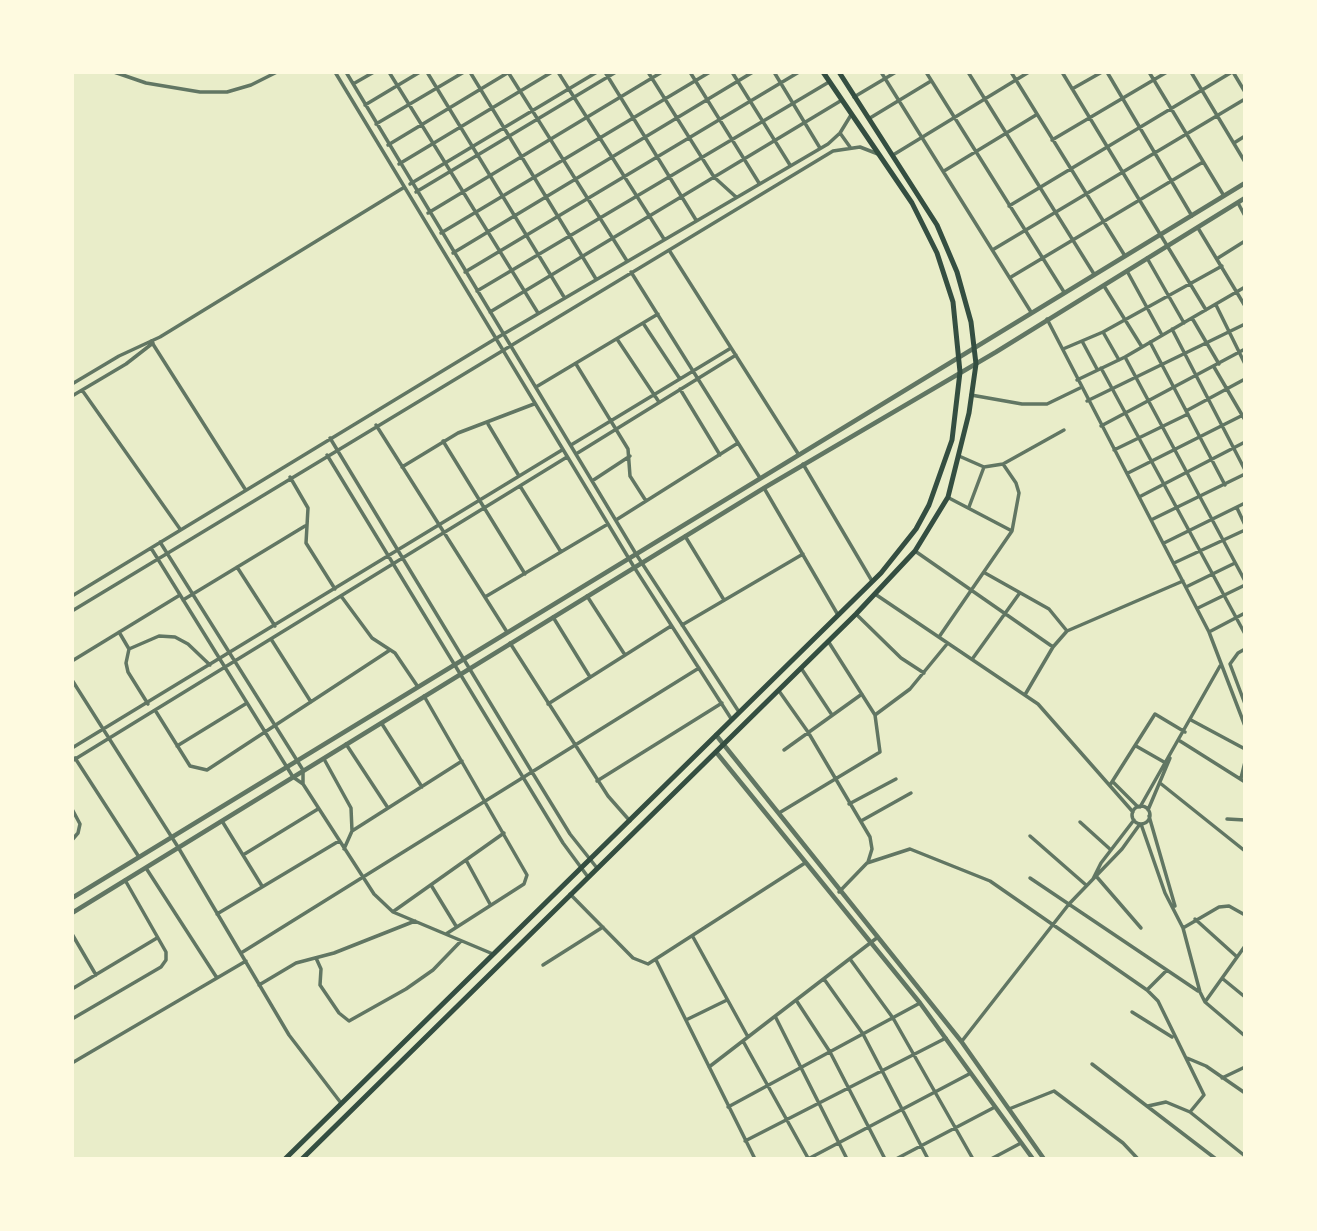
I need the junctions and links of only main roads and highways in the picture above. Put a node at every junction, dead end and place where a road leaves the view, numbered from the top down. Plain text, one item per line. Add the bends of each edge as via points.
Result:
1 (823, 72) edge
2 (838, 72) edge
3 (289, 1158) edge
4 (307, 1158) edge

1 - 3 main road via 912,203 937,253 953,302 960,372 952,440 929,505 900,552 872,582
2 - 4 main road via 925,202 948,248 964,297 976,363 948,497 915,551 856,614

